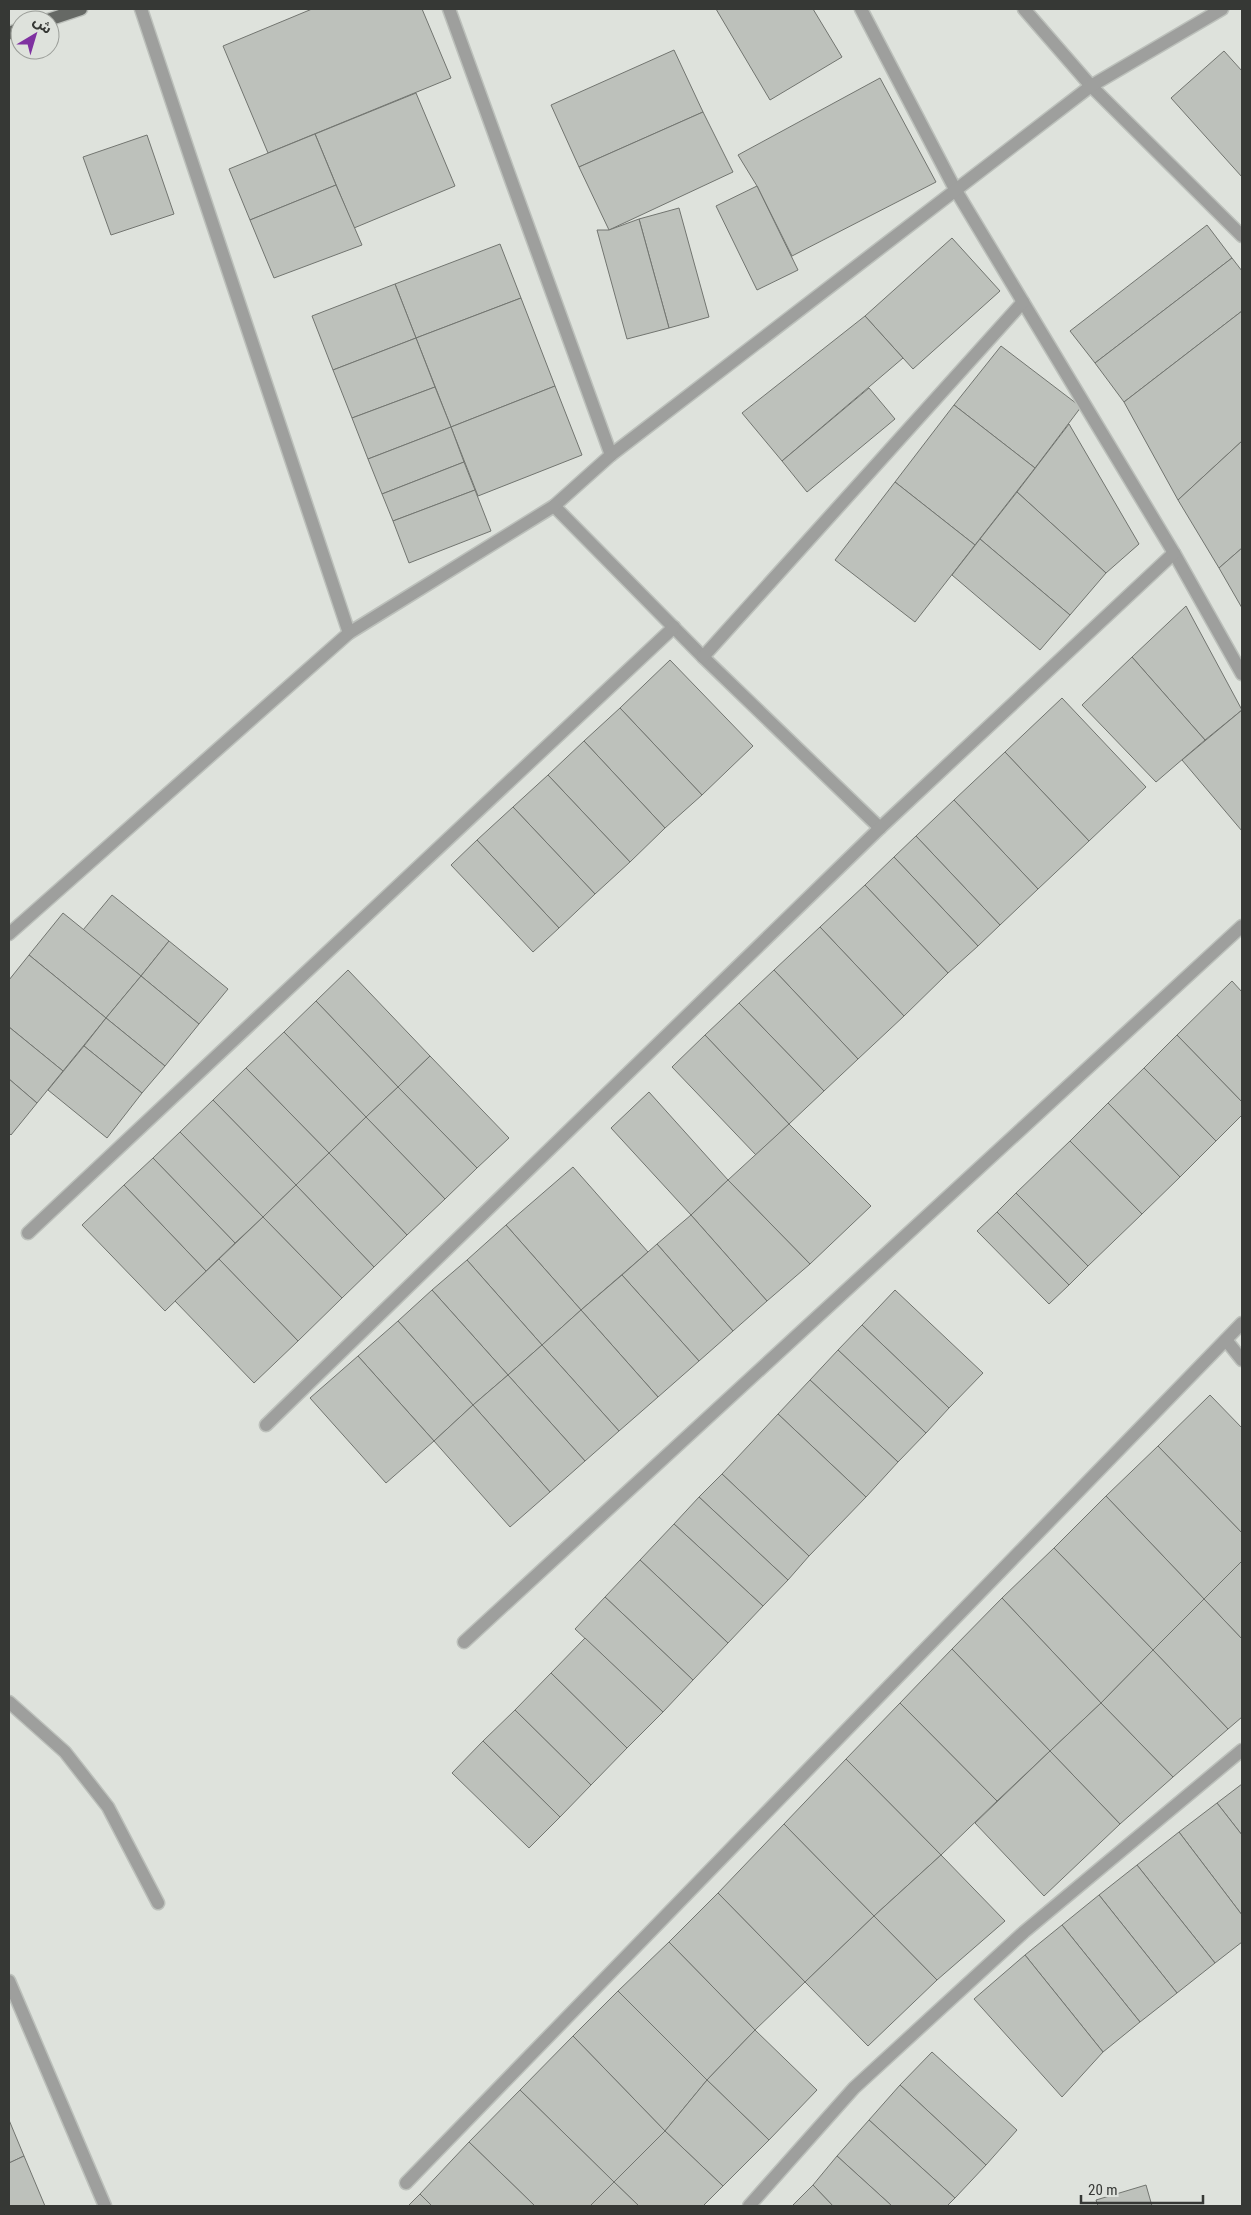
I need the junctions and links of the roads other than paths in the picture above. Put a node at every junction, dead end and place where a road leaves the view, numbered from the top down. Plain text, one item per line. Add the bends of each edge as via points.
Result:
1 (82, 9) edge
2 (141, 9) edge
3 (449, 9) edge
4 (861, 9) edge
5 (1024, 9) edge
6 (1222, 9) edge
7 (60, 16) edge
8 (1092, 86) junction
9 (955, 189) junction
10 (1242, 236) edge
11 (1023, 302) junction
12 (611, 455) junction
13 (554, 506) junction
14 (1174, 553) junction
15 (674, 627) junction
16 (349, 632) junction
17 (703, 657) junction
18 (1242, 674) edge
19 (880, 828) junction
20 (1242, 926) edge
21 (9, 934) edge
22 (28, 1233) dead end
23 (1242, 1323) edge
24 (1226, 1340) junction
25 (1242, 1360) edge
26 (266, 1425) dead end
27 (464, 1642) dead end
28 (9, 1702) edge
29 (1242, 1750) edge
30 (158, 1903) dead end
31 (9, 1981) edge
32 (406, 2183) dead end
33 (105, 2206) edge
34 (749, 2206) edge

1 - 7 main road
2 - 16 street
3 - 12 street
4 - 9 street
5 - 8 street
6 - 8 street
8 - 9 street
8 - 10 street
9 - 11 street
9 - 12 street
11 - 14 street
11 - 17 street
12 - 13 street
13 - 15 street
13 - 16 street
14 - 18 street
14 - 19 street
15 - 17 street
15 - 22 street
16 - 21 street
17 - 19 street
19 - 26 street
20 - 27 street
23 - 24 street
24 - 25 street
24 - 32 street
28 - 30 street via 65,1752 108,1807
29 - 34 street via 1024,1932 854,2088
31 - 33 street

